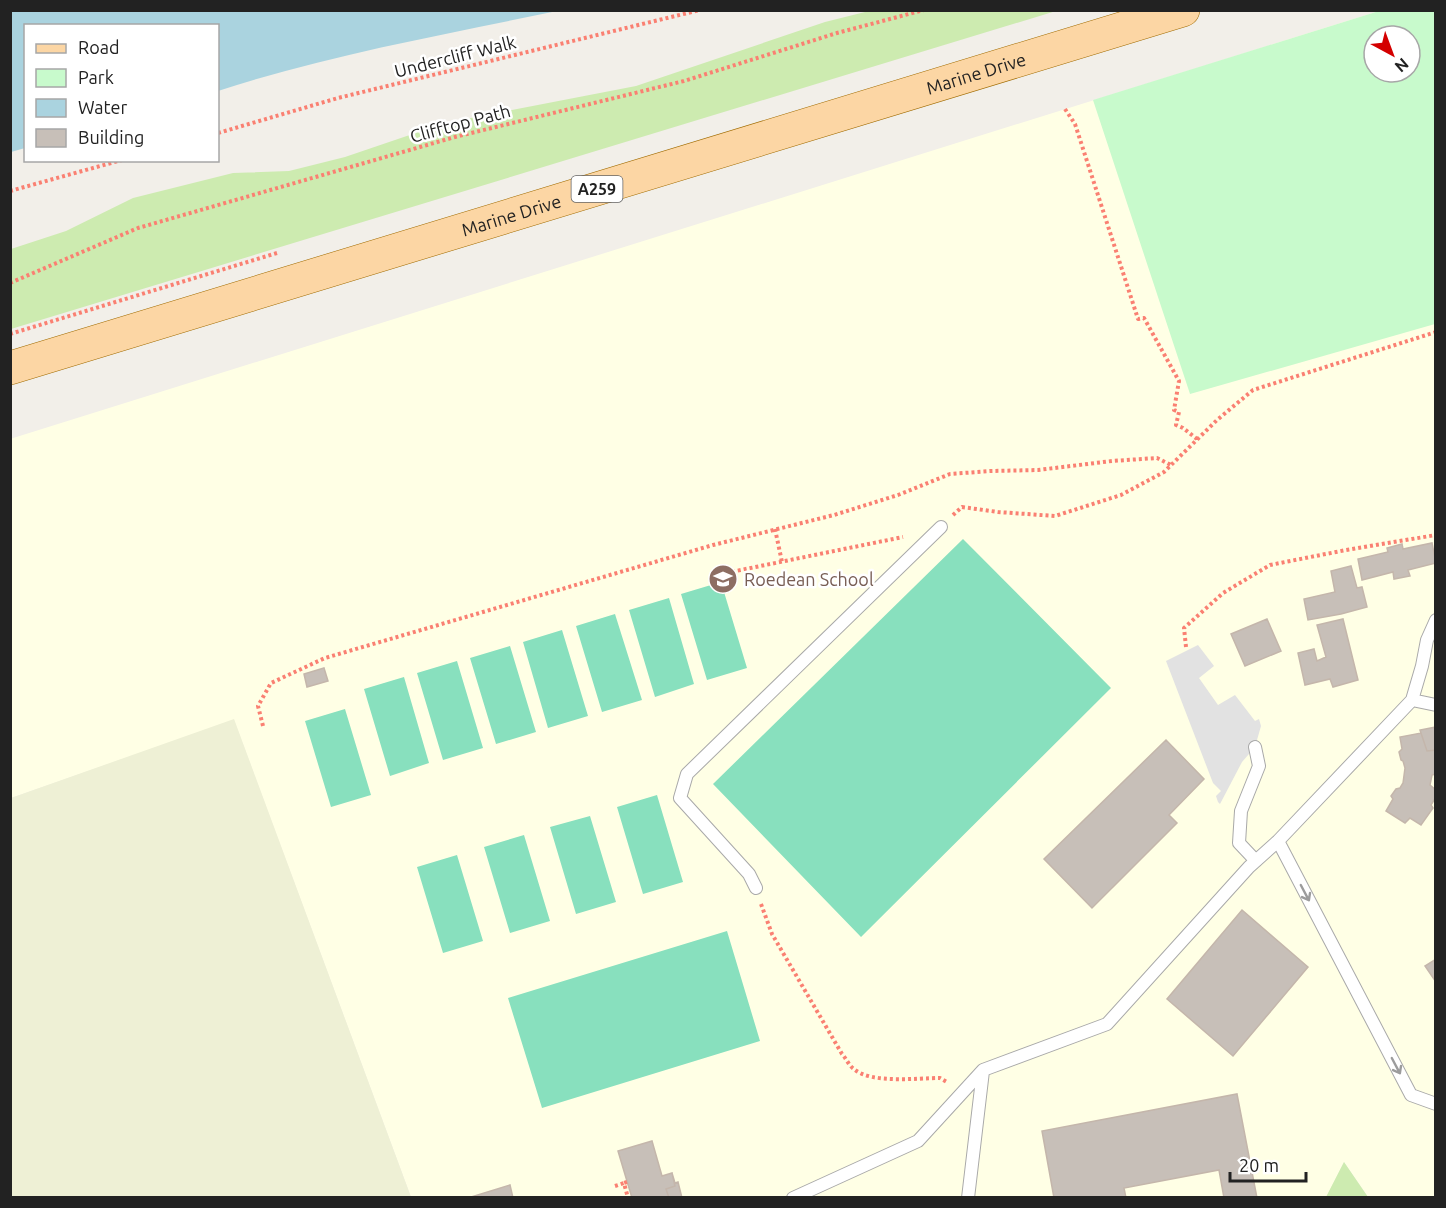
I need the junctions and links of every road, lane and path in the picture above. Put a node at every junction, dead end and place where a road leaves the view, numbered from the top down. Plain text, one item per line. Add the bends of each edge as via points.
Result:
1 (700, 10) edge
2 (924, 10) edge
3 (1183, 10) edge
4 (1065, 109) dead end
5 (219, 133) edge
6 (115, 162) edge
7 (10, 191) edge
8 (10, 283) edge
9 (1436, 332) edge
10 (10, 368) edge
11 (1197, 439) junction
12 (1171, 465) junction
13 (941, 527) junction
14 (776, 529) junction
15 (1436, 535) edge
16 (782, 562) junction
17 (726, 573) dead end
18 (1436, 620) edge
19 (1186, 647) dead end
20 (1412, 700) junction
21 (1436, 705) edge
22 (263, 726) dead end
23 (1255, 747) dead end
24 (1278, 841) junction
25 (1256, 861) junction
26 (756, 888) dead end
27 (766, 920) dead end
28 (983, 1070) junction
29 (952, 1085) dead end
30 (1436, 1104) edge
31 (615, 1186) dead end
32 (628, 1197) edge
33 (794, 1197) edge
34 (968, 1197) edge

1 - 5 path, Undercliff Walk via 338,98
2 - 8 path, Clifftop Path via 684,81 455,137 138,228
3 - 10 main road, Marine Drive / A259
4 - 11 path via 1076,124 1138,319 1144,318 1179,381 1174,410 1179,412 1176,425
6 - 7 path
9 - 11 path via 1253,390
11 - 12 path
12 - 13 path via 1121,495 1055,516 962,507
12 - 14 path via 1157,458 950,474 888,498
13 - 16 path
13 - 26 lane via 687,774 680,798 749,874
14 - 16 path
14 - 22 path via 325,658 271,683 258,706
15 - 19 path via 1270,566 1223,593 1184,628
16 - 17 path
18 - 20 lane
20 - 21 lane
20 - 24 lane
23 - 25 lane via 1259,766 1241,811 1239,843
24 - 25 lane
24 -> 30 lane via 1411,1095
25 - 28 lane via 1107,1024
27 - 29 path via 854,1070 884,1079 939,1078
28 - 33 lane via 918,1142
28 - 34 lane
31 - 32 path via 626,1183

